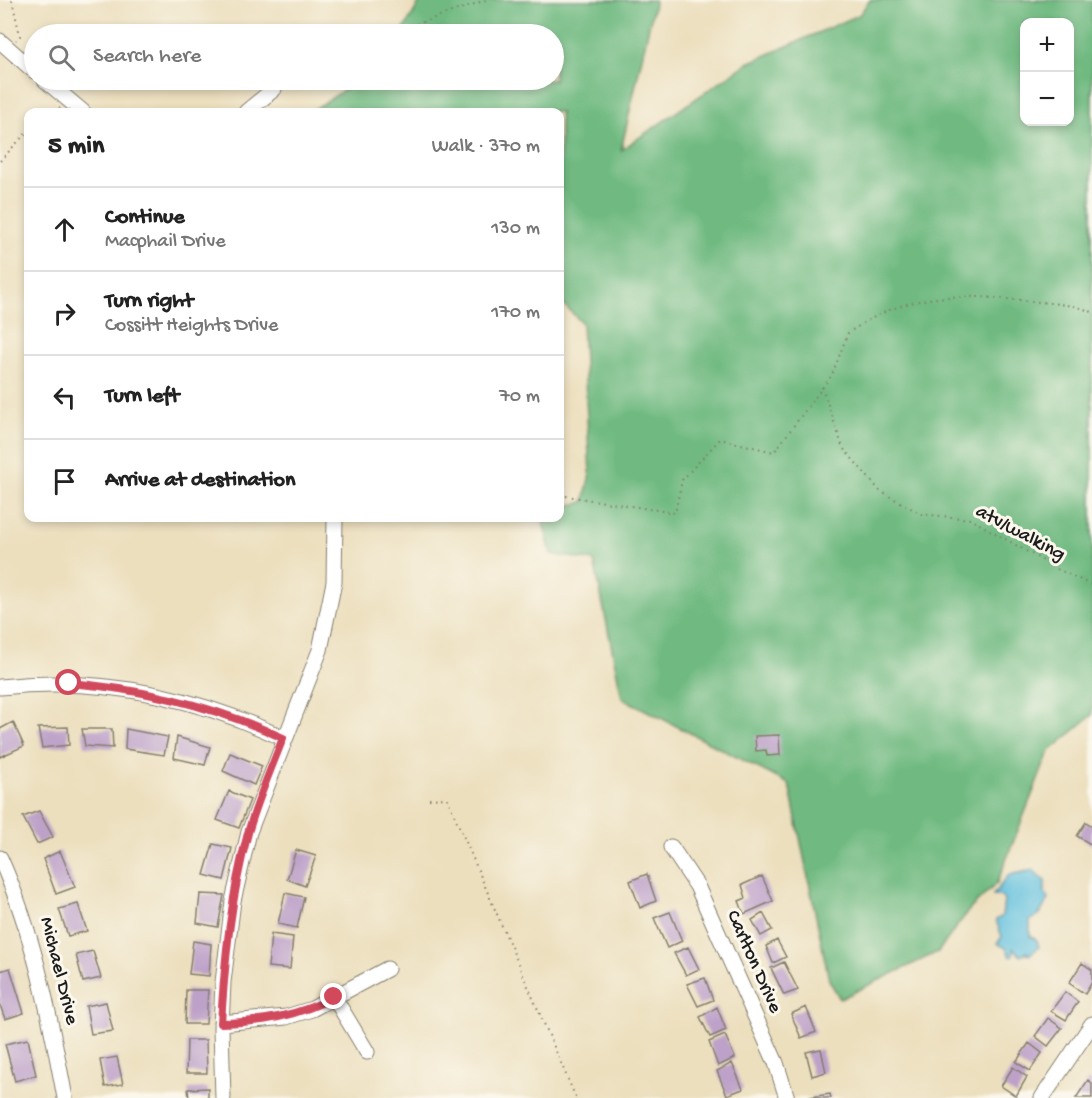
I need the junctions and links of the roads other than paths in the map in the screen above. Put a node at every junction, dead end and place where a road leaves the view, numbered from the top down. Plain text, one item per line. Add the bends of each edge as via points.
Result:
1 (4, 45) edge
2 (24, 62) edge
3 (57, 90) edge
4 (273, 90) edge
5 (78, 108) edge
6 (251, 108) edge
7 (335, 522) edge
8 (0, 687) edge
9 (283, 738) junction
10 (671, 847) dead end
11 (0, 858) edge
12 (387, 969) dead end
13 (334, 997) junction
14 (221, 1023) junction
15 (1092, 1024) edge
16 (367, 1052) dead end
17 (65, 1098) edge
18 (223, 1098) edge
19 (787, 1098) edge
20 (1042, 1098) edge

1 - 2 street
3 - 5 street
4 - 6 street
7 - 9 street via 329,616 320,650
8 - 9 street via 69,683 155,693 221,712
9 - 14 street via 239,871 227,941
10 - 19 street, Carlton Drive via 697,885 776,1063
11 - 17 street, Michael Drive via 15,890 36,962
12 - 13 street
13 - 14 street via 286,1017
13 - 16 street
14 - 18 street
15 - 20 street

